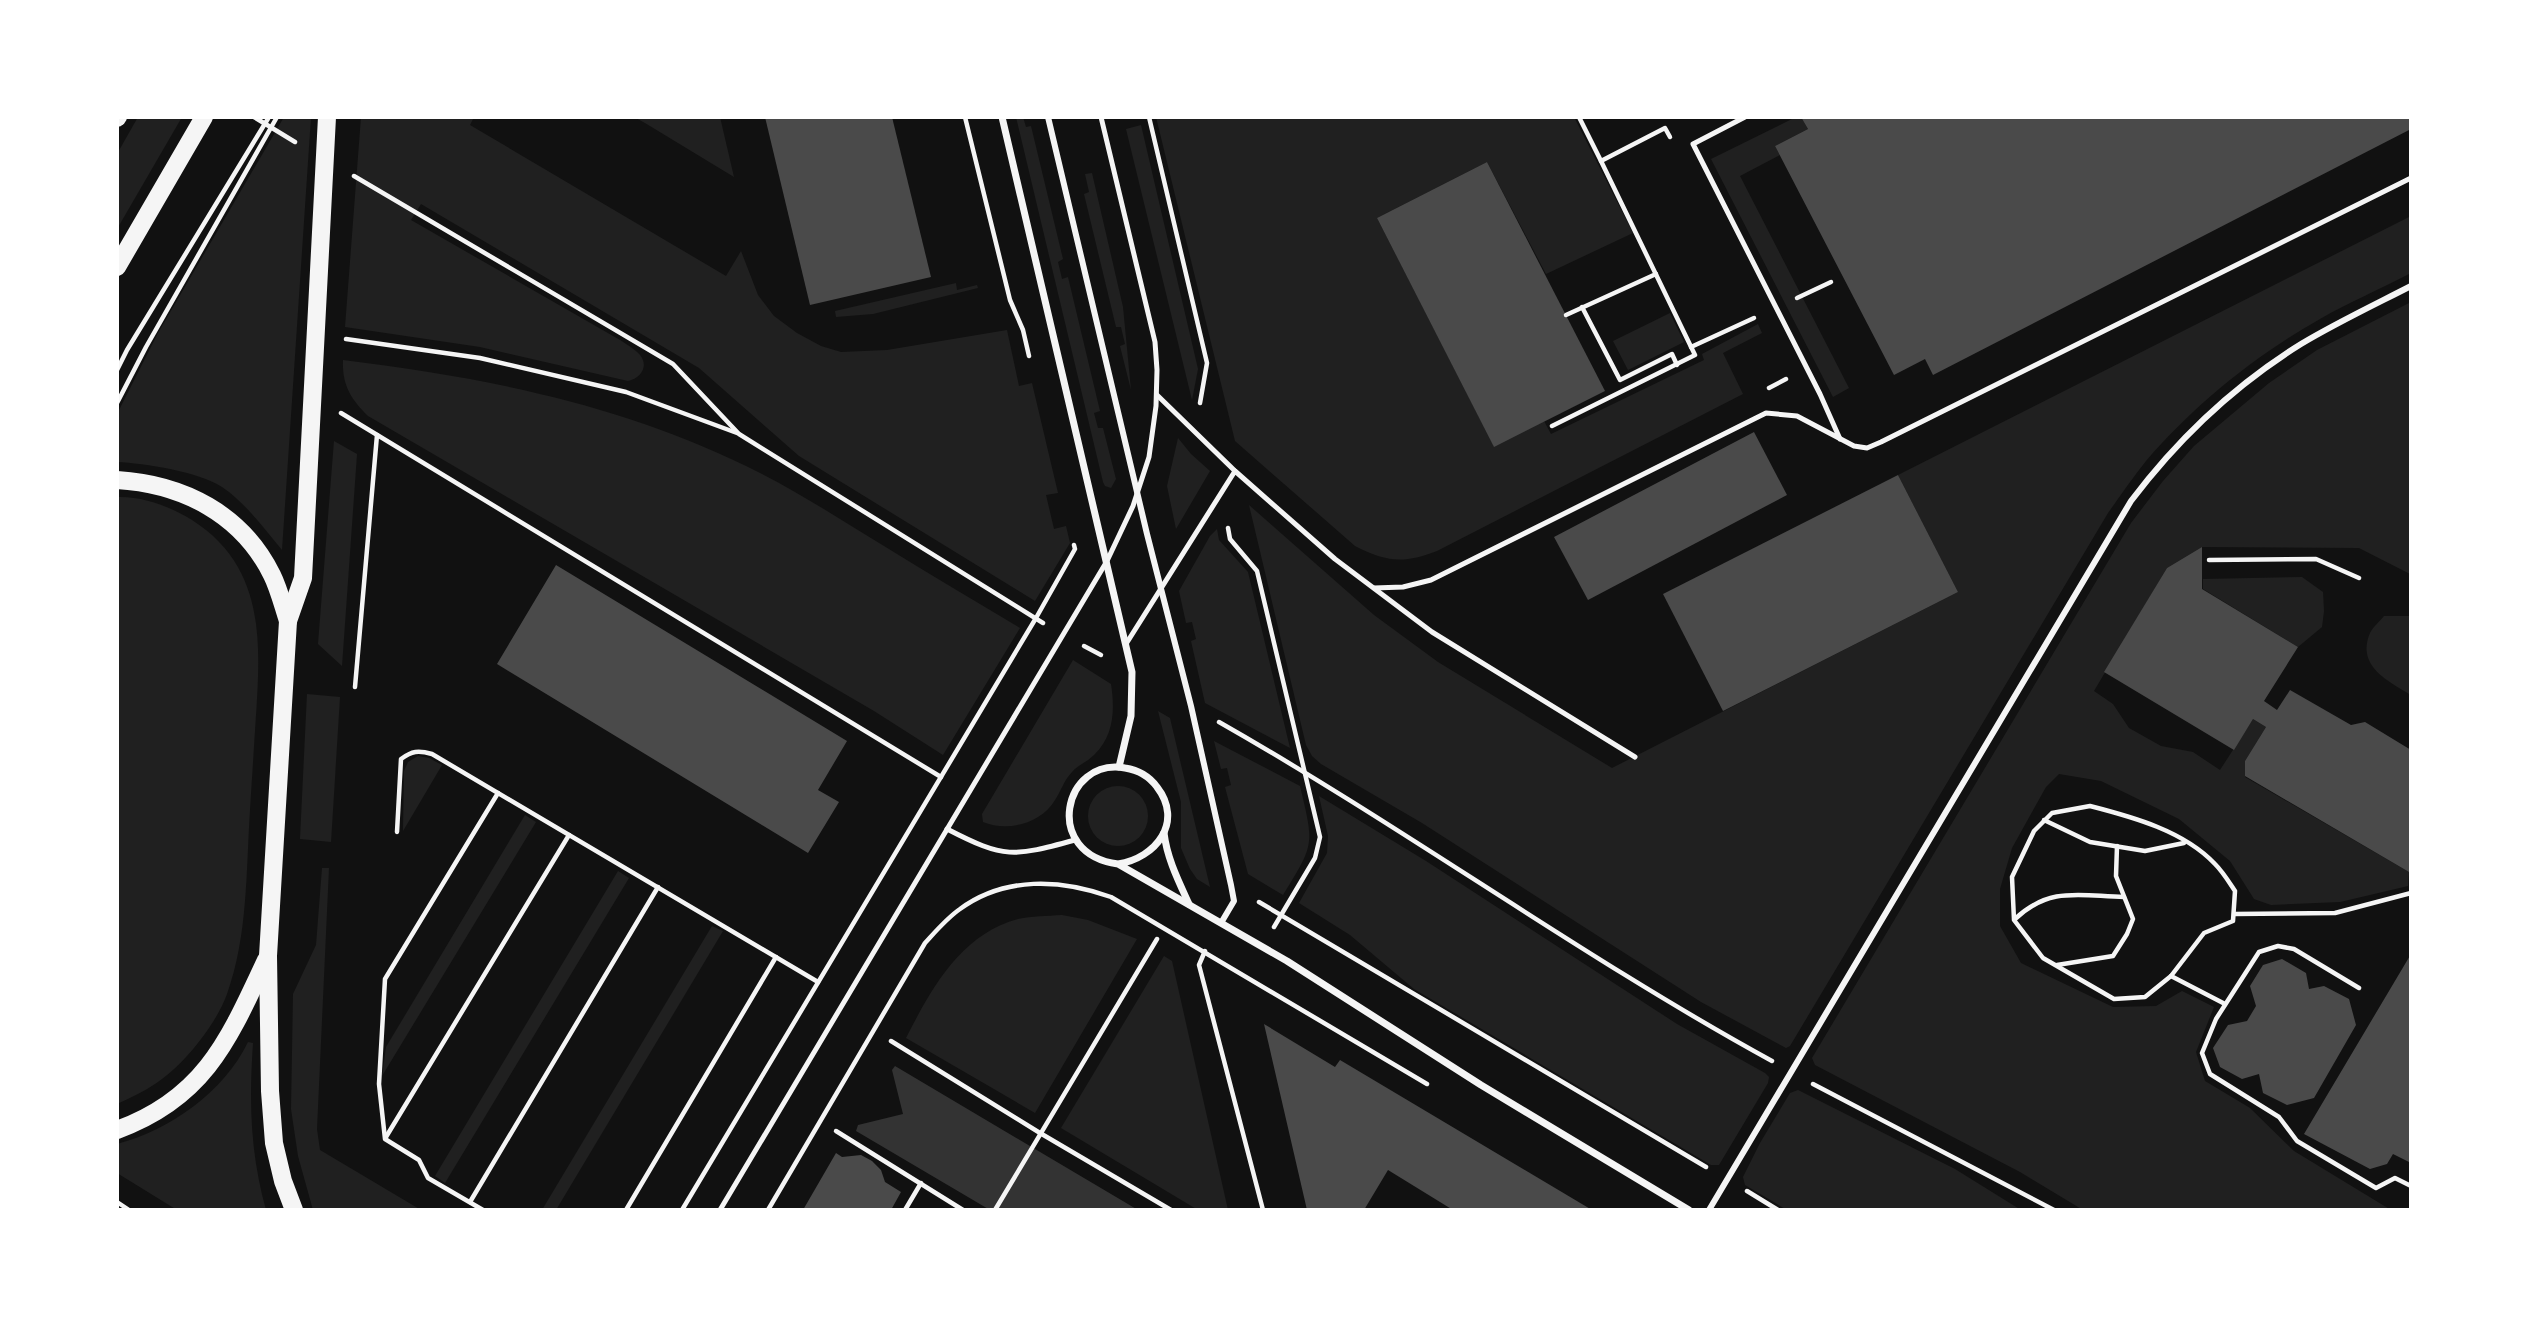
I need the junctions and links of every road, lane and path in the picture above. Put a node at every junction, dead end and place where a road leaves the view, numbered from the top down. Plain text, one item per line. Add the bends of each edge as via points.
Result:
1 (204, 117) edge
2 (269, 117) edge
3 (278, 117) edge
4 (327, 117) edge
5 (965, 117) edge
6 (1002, 117) edge
7 (1048, 117) edge
8 (1101, 117) edge
9 (1149, 117) edge
10 (1579, 117) edge
11 (1745, 117) edge
12 (1671, 139) dead end
13 (1601, 161) junction
14 (2411, 178) edge
15 (412, 210) dead end
16 (117, 267) edge
17 (1656, 274) junction
18 (2411, 286) edge
19 (1582, 307) junction
20 (1566, 315) dead end
21 (338, 337) dead end
22 (1677, 365) junction
23 (1032, 369) dead end
24 (117, 370) edge
25 (1792, 376) dead end
26 (1768, 389) dead end
27 (1157, 394) junction
28 (117, 403) edge
29 (332, 408) dead end
30 (1552, 426) dead end
31 (377, 435) junction
32 (743, 435) junction
33 (1840, 439) junction
34 (1210, 448) junction
35 (1235, 471) junction
36 (117, 480) edge
37 (1137, 494) junction
38 (1220, 495) junction
39 (1072, 536) dead end
40 (2209, 560) dead end
41 (1107, 561) junction
42 (2359, 578) dead end
43 (1374, 588) junction
44 (1161, 589) junction
45 (1036, 618) junction
46 (288, 621) junction
47 (1063, 634) junction
48 (1126, 645) junction
49 (1132, 672) junction
50 (355, 687) dead end
51 (1191, 706) junction
52 (1635, 757) dead end
53 (1119, 767) junction
54 (1305, 771) junction
55 (941, 777) junction
56 (498, 793) junction
57 (2044, 821) junction
58 (947, 829) junction
59 (397, 832) dead end
60 (1164, 832) junction
61 (569, 835) junction
62 (1075, 840) junction
63 (2186, 842) junction
64 (2117, 846) junction
65 (1118, 864) junction
66 (1231, 886) junction
67 (657, 887) junction
68 (2411, 893) edge
69 (2124, 897) junction
70 (1189, 904) junction
71 (2234, 914) junction
72 (1282, 916) junction
73 (2014, 919) junction
74 (1221, 923) junction
75 (1157, 939) dead end
76 (1263, 947) junction
77 (1205, 952) dead end
78 (268, 957) junction
79 (776, 957) junction
80 (1199, 965) dead end
81 (2057, 965) junction
82 (1244, 975) dead end
83 (2171, 976) junction
84 (818, 982) junction
85 (2358, 988) dead end
86 (2225, 1004) junction
87 (891, 1041) dead end
88 (1790, 1072) junction
89 (117, 1130) edge
90 (836, 1131) dead end
91 (1039, 1136) junction
92 (385, 1139) junction
93 (1727, 1180) junction
94 (921, 1183) junction
95 (2411, 1186) edge
96 (117, 1202) edge
97 (470, 1202) junction
98 (129, 1210) edge
99 (293, 1210) edge
100 (483, 1210) edge
101 (626, 1210) edge
102 (681, 1210) edge
103 (720, 1210) edge
104 (768, 1210) edge
105 (905, 1210) edge
106 (963, 1210) edge
107 (995, 1210) edge
108 (1171, 1210) edge
109 (1263, 1210) edge
110 (1689, 1210) edge
111 (1709, 1210) edge
112 (1778, 1210) edge
113 (2054, 1210) edge

1 - 16 main road
2 - 24 path
3 - 28 path
4 - 46 main road via 303,578
5 - 23 path via 1010,300
6 - 41 street
7 - 37 street
8 - 27 lane via 1155,342
9 - 34 path via 1208,363 1200,404
10 - 13 path
11 - 33 lane via 1693,144
12 - 13 path via 1665,128
13 - 17 path
14 - 33 lane via 1881,442 1867,448
15 - 32 path via 673,364
17 - 19 path
17 - 22 path via 1695,355
18 - 88 street via 2300,345 2210,414 2162,460 2131,501
19 - 20 path
19 - 22 path via 1620,380 1672,354
21 - 32 path via 480,358 626,392
22 - 30 path
25 - 26 path
27 - 34 lane
27 - 37 lane via 1150,449
29 - 31 path
31 - 50 path
31 - 55 path
32 - 45 path
33 - 43 lane via 1797,416 1766,413 1431,580
34 - 35 lane
35 - 38 lane
35 - 43 lane
36 - 46 main road via 171,488 217,512 256,549 272,576
37 - 41 lane
37 - 44 street
38 - 44 lane
38 - 54 path via 1230,539 1257,571
39 - 45 path via 1075,548
40 - 42 path via 2316,559
41 - 47 lane
41 - 48 street
43 - 52 lane via 1432,632
44 - 48 lane
44 - 51 street
45 - 47 path
45 - 55 path
46 - 78 main road
47 - 49 path
47 - 58 lane
48 - 49 street
49 - 53 street via 1131,716
51 - 54 path
51 - 66 street
53 - 60 street via 1134,769 1158,788 1165,802
53 - 62 street via 1094,773 1075,791 1069,807
54 - 72 path via 1320,847
54 - 88 path via 1688,1015
55 - 84 path
56 - 59 path via 432,754 410,752 401,760 399,771
56 - 61 path
56 - 92 path via 385,979 379,1084
57 - 63 path via 2052,813 2090,806 2135,818
57 - 64 path via 2090,842
57 - 73 path via 2034,831 2012,877
58 - 62 lane via 979,846 1020,854
58 - 103 lane
60 - 65 street via 1146,856
60 - 70 street via 1174,872
61 - 67 path
61 - 92 path
62 - 65 street via 1101,862
63 - 64 path via 2146,851
63 - 71 path via 2215,863 2235,891
64 - 69 path via 2116,876
65 - 70 street
66 - 72 path
66 - 74 street via 1234,901
67 - 79 path
67 - 97 path
68 - 71 path via 2336,913
69 - 73 path via 2053,895
69 - 81 path via 2133,919 2113,956
70 - 74 street
71 - 83 path via 2233,921 2204,933
72 - 76 path
72 - 93 path
73 - 81 path via 2043,958
74 - 76 street
75 - 91 path
76 - 82 path
76 - 110 street
77 - 104 path via 1111,897 1066,884 1009,887 960,908 925,943
78 - 89 main road via 205,1073 143,1120
78 - 99 main road via 274,1143
79 - 84 path
79 - 101 path
80 - 109 path
81 - 83 path via 2114,999 2145,997
83 - 86 path
84 - 102 path
85 - 86 path via 2294,949 2278,946 2259,952
86 - 95 path via 2202,1054 2210,1074 2279,1117 2297,1141 2376,1188 2395,1178
87 - 91 path
88 - 93 street
88 - 113 path
90 - 94 path
91 - 107 path
91 - 108 path
92 - 97 path via 418,1160 428,1178
93 - 111 street
93 - 112 path
94 - 105 path
94 - 106 path
96 - 98 path
97 - 100 path

